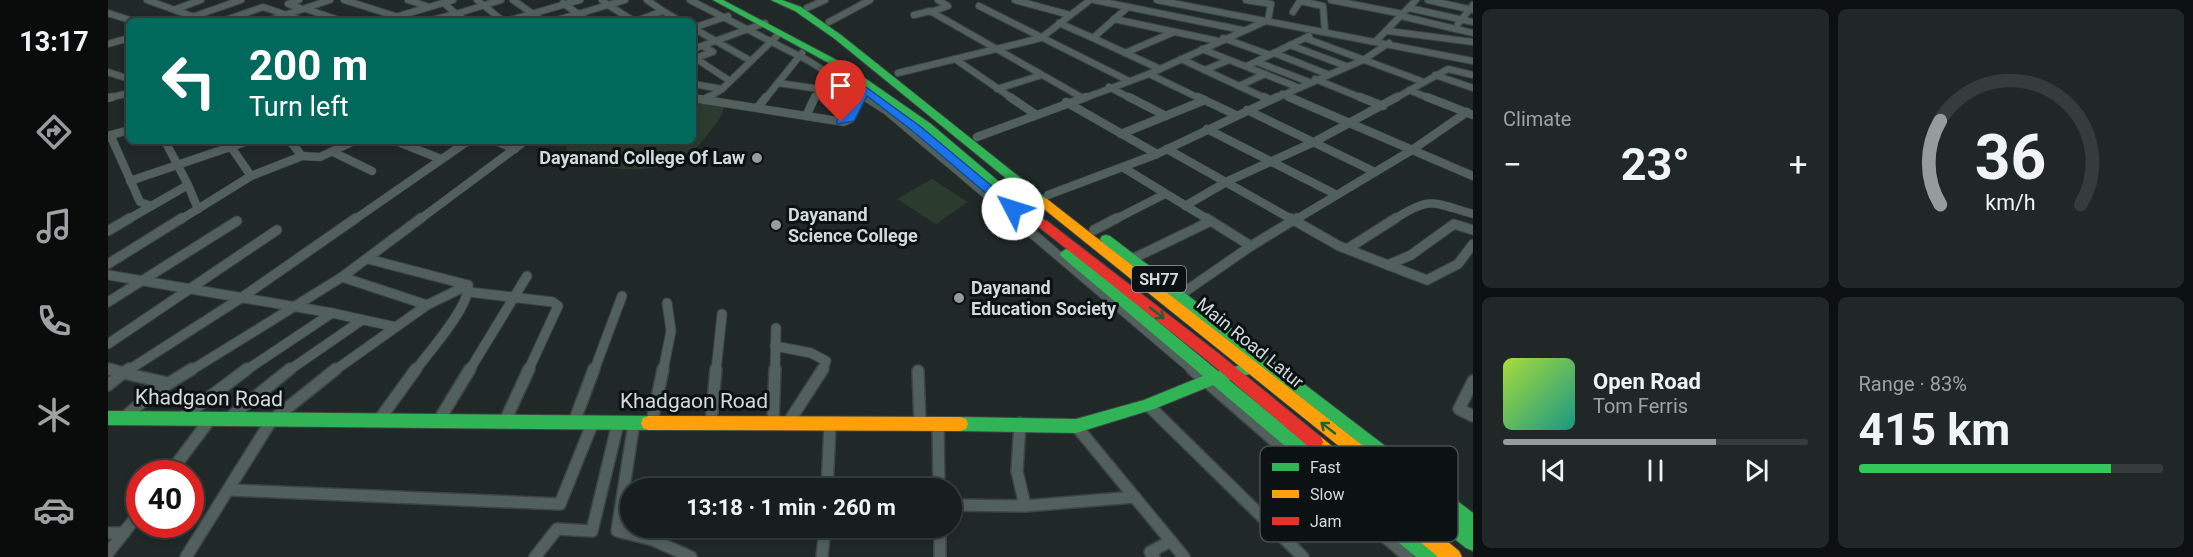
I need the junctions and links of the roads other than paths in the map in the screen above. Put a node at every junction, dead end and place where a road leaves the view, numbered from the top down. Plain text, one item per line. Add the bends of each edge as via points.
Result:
1 (147, 0) edge
2 (163, 0) edge
3 (201, 0) edge
4 (242, 0) edge
5 (299, 0) edge
6 (330, 0) edge
7 (344, 0) edge
8 (408, 0) edge
9 (453, 0) edge
10 (477, 0) edge
11 (501, 0) edge
12 (513, 0) edge
13 (559, 0) edge
14 (580, 0) edge
15 (602, 0) edge
16 (624, 0) edge
17 (647, 0) edge
18 (690, 0) edge
19 (705, 0) edge
20 (717, 0) edge
21 (775, 0) edge
22 (789, 0) edge
23 (825, 0) edge
24 (938, 0) edge
25 (957, 0) edge
26 (1015, 0) edge
27 (1092, 0) edge
28 (1157, 0) edge
29 (1246, 0) edge
30 (1331, 0) edge
31 (1416, 0) edge
32 (1428, 0) edge
33 (1453, 0) edge
34 (418, 1) edge
35 (865, 1) edge
36 (1272, 2) edge
37 (1353, 2) edge
38 (156, 3) junction
39 (444, 3) junction
40 (565, 4) junction
41 (608, 5) junction
42 (484, 6) junction
43 (948, 6) junction
44 (980, 6) dead end
45 (263, 7) junction
46 (429, 7) junction
47 (1128, 7) junction
48 (1472, 7) edge
49 (807, 8) junction
50 (1408, 8) junction
51 (176, 9) junction
52 (303, 9) junction
53 (418, 10) junction
54 (663, 11) junction
55 (931, 12) junction
56 (1151, 12) junction
57 (1293, 12) dead end
58 (108, 13) edge
59 (456, 14) junction
60 (533, 14) junction
61 (578, 14) junction
62 (284, 15) junction
63 (914, 15) dead end
64 (1070, 15) junction
65 (1402, 15) junction
66 (729, 16) junction
67 (197, 18) edge
68 (201, 18) edge
69 (232, 18) edge
70 (276, 18) edge
71 (294, 18) edge
72 (332, 18) edge
73 (394, 18) edge
74 (425, 18) edge
75 (440, 18) edge
76 (462, 18) edge
77 (501, 18) edge
78 (517, 18) edge
79 (539, 18) edge
80 (564, 18) edge
81 (584, 18) edge
82 (630, 18) edge
83 (643, 18) edge
84 (675, 18) edge
85 (126, 19) edge
86 (1114, 19) junction
87 (1268, 20) junction
88 (1461, 20) junction
89 (829, 22) junction
90 (1473, 22) edge
91 (1059, 23) junction
92 (757, 26) junction
93 (696, 27) edge
94 (1454, 29) junction
95 (696, 30) edge
96 (1242, 30) junction
97 (1388, 31) junction
98 (1173, 32) junction
99 (1324, 32) junction
100 (1473, 33) edge
101 (108, 38) edge
102 (1041, 38) junction
103 (1093, 38) junction
104 (1305, 38) junction
105 (126, 39) edge
106 (774, 39) junction
107 (1221, 40) junction
108 (1448, 40) junction
109 (118, 41) junction
110 (717, 41) junction
111 (1376, 41) junction
112 (1473, 42) edge
113 (1389, 43) junction
114 (108, 44) edge
115 (1290, 45) junction
116 (703, 46) junction
117 (1473, 47) edge
118 (696, 48) edge
119 (994, 49) junction
120 (1202, 49) junction
121 (1125, 53) junction
122 (801, 54) junction
123 (1272, 54) junction
124 (1450, 56) junction
125 (696, 58) edge
126 (696, 59) edge
127 (954, 59) junction
128 (1181, 59) junction
129 (1230, 60) junction
130 (1363, 60) junction
131 (752, 61) junction
132 (1473, 61) edge
133 (1257, 62) junction
134 (1247, 66) junction
135 (1346, 66) junction
136 (1160, 69) junction
137 (1205, 70) junction
138 (833, 71) junction
139 (108, 72) edge
140 (898, 73) junction
141 (1149, 74) junction
142 (1265, 74) junction
143 (1327, 74) junction
144 (1042, 75) junction
145 (1435, 75) junction
146 (1473, 75) edge
147 (126, 78) edge
148 (730, 81) junction
149 (1129, 81) junction
150 (1312, 81) junction
151 (1421, 81) junction
152 (778, 83) junction
153 (696, 85) edge
154 (1239, 86) junction
155 (1109, 87) junction
156 (1297, 87) junction
157 (998, 88) junction
158 (1473, 88) edge
159 (722, 89) junction
160 (820, 89) junction
161 (1409, 90) junction
162 (863, 93) junction
163 (126, 94) edge
164 (1282, 94) junction
165 (1081, 97) junction
166 (108, 98) edge
167 (696, 98) edge
168 (704, 99) junction
169 (1204, 100) junction
170 (1270, 100) junction
171 (1066, 102) junction
172 (1383, 106) junction
173 (758, 107) junction
174 (1247, 110) junction
175 (1470, 113) edge
176 (1035, 114) junction
177 (1236, 115) junction
178 (806, 116) junction
179 (1166, 116) junction
180 (1350, 123) junction
181 (1207, 129) junction
182 (126, 131) edge
183 (1121, 134) junction
184 (108, 136) edge
185 (932, 136) junction
186 (977, 137) junction
187 (1314, 142) junction
188 (167, 144) edge
189 (229, 144) edge
190 (292, 144) edge
191 (347, 144) edge
192 (402, 144) edge
193 (409, 144) edge
194 (464, 144) edge
195 (503, 144) edge
196 (521, 144) edge
197 (406, 146) junction
198 (515, 149) junction
199 (1167, 149) junction
200 (1412, 150) junction
201 (333, 152) junction
202 (1157, 154) junction
203 (302, 156) junction
204 (441, 159) junction
205 (1271, 161) junction
206 (178, 164) junction
207 (1124, 168) junction
208 (372, 171) dead end
209 (1375, 172) junction
210 (251, 176) junction
211 (1473, 176) edge
212 (130, 181) junction
213 (1226, 182) junction
214 (188, 185) junction
215 (1165, 194) junction
216 (1335, 194) junction
217 (1048, 195) junction
218 (151, 206) junction
219 (1185, 207) junction
220 (198, 209) junction
221 (1473, 214) edge
222 (1293, 219) junction
223 (237, 221) dead end
224 (1211, 221) junction
225 (277, 230) dead end
226 (1094, 230) junction
227 (1473, 230) edge
228 (108, 231) edge
229 (1473, 244) edge
230 (1251, 246) junction
231 (1347, 249) junction
232 (1132, 259) junction
233 (368, 260) junction
234 (108, 264) edge
235 (1388, 265) junction
236 (108, 275) edge
237 (527, 276) dead end
238 (342, 277) junction
239 (142, 281) junction
240 (469, 288) junction
241 (188, 289) junction
242 (1180, 295) junction
243 (622, 296) dead end
244 (514, 297) junction
245 (241, 298) junction
246 (108, 302) edge
247 (666, 303) dead end
248 (427, 305) junction
249 (290, 307) junction
250 (332, 313) junction
251 (722, 314) dead end
252 (362, 320) junction
253 (396, 327) junction
254 (776, 328) dead end
255 (108, 344) edge
256 (775, 346) junction
257 (1270, 364) junction
258 (1251, 368) junction
259 (108, 369) edge
260 (918, 371) dead end
261 (123, 373) junction
262 (1232, 373) junction
263 (1210, 380) junction
264 (1473, 381) edge
265 (168, 383) junction
266 (108, 385) edge
267 (1148, 405) junction
268 (1473, 416) edge
269 (125, 417) junction
270 (108, 418) edge
271 (182, 418) junction
272 (211, 418) junction
273 (229, 418) junction
274 (379, 420) junction
275 (439, 420) junction
276 (271, 421) junction
277 (505, 421) junction
278 (574, 422) junction
279 (593, 422) junction
280 (652, 422) junction
281 (773, 422) junction
282 (618, 423) junction
283 (634, 423) junction
284 (711, 423) junction
285 (788, 423) junction
286 (1020, 423) junction
287 (920, 424) junction
288 (938, 424) junction
289 (830, 425) junction
290 (1076, 426) junction
291 (1284, 446) edge
292 (1292, 446) edge
293 (1319, 446) edge
294 (1351, 446) edge
295 (1374, 446) edge
296 (180, 460) edge
297 (628, 478) edge
298 (828, 478) edge
299 (939, 478) edge
300 (230, 490) junction
301 (1135, 496) junction
302 (962, 505) edge
303 (1025, 507) junction
304 (1458, 512) edge
305 (1260, 515) edge
306 (1473, 524) edge
307 (126, 530) edge
308 (1458, 530) edge
309 (108, 533) edge
310 (124, 533) junction
311 (645, 538) edge
312 (824, 538) edge
313 (940, 538) edge
314 (1171, 541) junction
315 (1288, 542) edge
316 (1391, 542) edge
317 (1411, 542) edge
318 (1434, 542) edge
319 (1473, 542) edge
320 (108, 553) edge
321 (186, 557) edge
322 (535, 557) edge
323 (691, 557) edge
324 (822, 557) edge
325 (940, 557) edge
326 (1154, 557) edge
327 (1184, 557) edge
328 (1303, 557) edge
329 (1408, 557) edge
330 (1430, 557) edge
331 (1452, 557) edge

1 - 38 street
2 - 38 street
3 - 51 street
4 - 45 street
4 - 68 street
5 - 52 street via 288,4
6 - 52 street
7 - 73 street
8 - 34 street
9 - 39 street
10 - 42 street
11 - 42 street
12 - 60 street
13 - 40 street
14 - 40 street
15 - 41 street
16 - 41 street
17 - 54 street
18 - 66 street
19 - 66 street
20 - 92 street
21 - 258 street, Main Road Latur / SH77 via 798,9 838,37
22 - 49 street, Main Road Latur / SH77
23 - 49 street
24 - 43 street
25 - 43 street
26 - 64 street
27 - 47 street
27 - 64 street
28 - 56 street
28 - 87 street
29 - 36 street
30 - 37 street
31 - 50 street
32 - 48 street
33 - 48 street
34 - 46 street
35 - 89 street
36 - 87 street
37 - 65 street
38 - 51 street
39 - 46 street
39 - 59 street
40 - 60 street
40 - 61 street
41 - 61 street
41 - 82 street
42 - 59 street
42 - 77 street
43 - 55 street
44 - 102 street
45 - 62 street
45 - 69 street
46 - 53 street
47 - 56 street
47 - 86 street
48 - 88 street
49 - 89 street, Main Road Latur / SH77
50 - 65 street
50 - 88 street
51 - 67 street
52 - 62 street
52 - 72 street
53 - 73 street
53 - 74 street
54 - 83 street
54 - 84 street
55 - 63 street via 924,10
55 - 119 street
56 - 96 street
57 - 99 street via 1300,1 1323,6
58 - 85 street
59 - 75 street
59 - 76 street
60 - 78 street
60 - 79 street
61 - 80 street
61 - 81 street
62 - 70 street
62 - 71 street
64 - 91 street
65 - 94 street
65 - 97 street
66 - 92 street
66 - 93 street
86 - 98 street
86 - 103 street
87 - 96 street
87 - 99 street
88 - 90 street
88 - 94 street
89 - 140 street, Main Road Latur / SH77
91 - 102 street
91 - 103 street
92 - 106 street
92 - 110 street
92 - 185 street via 875,87
94 - 100 street
94 - 108 street
95 - 110 street
96 - 107 street
97 - 108 street
97 - 111 street
98 - 107 street
98 - 121 street
99 - 104 street
99 - 111 street
101 - 109 street
102 - 119 street
102 - 149 street
103 - 121 street
104 - 115 street
104 - 130 street
105 - 109 street
106 - 122 street
106 - 131 street
107 - 120 street
107 - 123 street
108 - 112 street
108 - 117 street
108 - 124 street
109 - 114 street
110 - 116 street
110 - 131 street
111 - 113 street
113 - 124 street
113 - 130 street
115 - 123 street
115 - 135 street
116 - 118 street
116 - 125 street via 713,52
119 - 127 street
119 - 144 street
120 - 128 street
120 - 129 street
121 - 136 street
122 - 138 street
122 - 152 street
123 - 133 street
123 - 143 street
124 - 132 street
126 - 148 street
127 - 140 street
127 - 157 street
128 - 136 street
128 - 137 street
129 - 134 street
129 - 137 street
130 - 135 street
130 - 151 street
131 - 148 street
133 - 134 street
133 - 150 street
134 - 142 street
135 - 143 street
136 - 141 street
137 - 154 street
138 - 160 street
138 - 162 street
139 - 147 street
140 - 186 street, Main Road Latur / SH77
141 - 149 street
141 - 169 street
142 - 154 street
142 - 156 street
143 - 150 street
144 - 157 street
144 - 165 street
145 - 146 street via 1448,69
145 - 151 street
145 - 158 street
148 - 159 street
149 - 155 street
150 - 156 street
150 - 172 street
151 - 161 street
152 - 160 street
152 - 173 street
153 - 159 street
154 - 170 street
155 - 165 street
155 - 179 street
156 - 164 street
157 - 176 street
159 - 168 street
160 - 162 street
160 - 178 street
161 - 172 street
161 - 175 street
162 - 178 street via 844,122
162 - 185 street
162 - 263 street
163 - 166 street
164 - 170 street
164 - 180 street
165 - 171 street
167 - 168 street
168 - 173 street
169 - 177 street
169 - 179 street
170 - 174 street
171 - 176 street
171 - 183 street
172 - 180 street
173 - 178 street
174 - 177 street
174 - 187 street
175 - 200 street
176 - 186 street
177 - 181 street
179 - 183 street
180 - 187 street
180 - 200 street
181 - 199 street
181 - 205 street
182 - 184 street
183 - 202 street
184 - 212 street
185 -> 262 street
185 - 263 street
186 - 217 street, Main Road Latur / SH77
187 - 205 street
187 - 209 street
188 - 206 street
189 - 206 street
189 - 210 street
190 - 203 street
191 - 201 street
192 - 197 street
193 - 197 street
194 - 204 street
195 - 198 street
196 - 198 street
197 - 204 street
198 - 233 street
199 - 202 street
199 - 213 street
200 - 209 street
200 - 211 street
201 - 203 street via 313,158
201 - 208 street
202 - 207 street
203 - 210 street
204 - 245 street
205 - 213 street
205 - 216 street
206 - 212 street
206 - 214 street
207 - 215 street
207 - 217 street
209 - 216 street
210 - 220 street
212 - 218 street via 140,202
213 - 219 street
213 - 222 street
214 - 218 street
214 - 220 street
215 - 219 street
215 - 226 street
216 - 222 street
217 - 226 street, Main Road Latur / SH77
218 - 228 street
219 - 224 street
220 - 234 street
221 - 231 street via 1420,203
222 - 230 street
222 - 231 street
223 - 239 street
224 - 230 street
224 - 232 street
225 - 241 street
226 - 232 street, Main Road Latur / SH77
227 - 235 street via 1454,224 1411,255
229 - 235 street via 1458,264 1427,280
230 - 242 street
231 - 235 street
232 - 242 street, Main Road Latur / SH77
233 - 238 street
233 - 240 street via 437,275
236 - 239 street
237 - 244 street
238 - 248 street
238 - 249 street
239 - 241 street
239 - 246 street
240 - 244 street
240 - 248 street
240 - 274 street
241 - 245 street
241 - 255 street
242 - 257 street, Main Road Latur / SH77
243 - 278 street
244 - 275 street
244 - 277 street via 558,306
245 - 249 street
245 - 261 street
247 - 280 street via 671,331
248 - 253 street
249 - 250 street
249 - 265 street
250 - 252 street
250 - 271 street via 259,360
251 - 284 street
252 - 253 street
252 - 273 street via 288,370
253 - 276 street
254 - 256 street
256 - 281 street
256 - 285 street via 811,353 826,361
257 - 258 street, Khadgaon Road
257 - 295 street, Main Road Latur / SH77
258 - 262 street, Khadgaon Road
294 -> 258 street, Main Road Latur / SH77
259 - 261 street
260 - 287 street
261 - 265 street
261 - 266 street
262 - 263 street, Khadgaon Road
262 - 293 street
263 - 267 street, Khadgaon Road
263 - 291 street
263 - 292 street
264 - 268 street via 1459,409
265 - 269 street
267 - 290 street, Khadgaon Road
267 - 305 street
269 - 270 street, Khadgaon Road
269 - 271 street, Khadgaon Road
271 - 272 street, Khadgaon Road
272 - 273 street, Khadgaon Road
272 - 296 street
273 - 276 street, Khadgaon Road
274 - 275 street, Khadgaon Road
274 - 276 street, Khadgaon Road
275 - 277 street, Khadgaon Road
276 - 300 street
277 - 278 street, Khadgaon Road
278 - 279 street, Khadgaon Road
279 - 282 street, Khadgaon Road
279 - 300 street via 560,504
280 - 283 street, Khadgaon Road
280 - 284 street, Khadgaon Road
281 - 284 street, Khadgaon Road
281 - 285 street, Khadgaon Road
282 - 283 street, Khadgaon Road
282 - 322 street via 592,531 556,529
283 - 297 street
285 - 289 street, Khadgaon Road
286 - 288 street, Khadgaon Road
286 - 290 street, Khadgaon Road
286 - 303 street via 1017,471
287 - 288 street, Khadgaon Road
287 - 289 street, Khadgaon Road
288 - 299 street
289 - 298 street
290 - 301 street
300 - 321 street
301 - 303 street
301 - 314 street
302 - 303 street
304 - 306 street, Main Road Latur / SH77
307 - 310 street
319 -> 308 street, Main Road Latur / SH77
309 - 310 street
310 - 320 street
311 - 323 street
312 - 324 street
313 - 325 street
314 - 326 street via 1150,552
314 - 327 street
315 - 328 street
316 - 329 street
317 - 330 street
318 - 331 street

